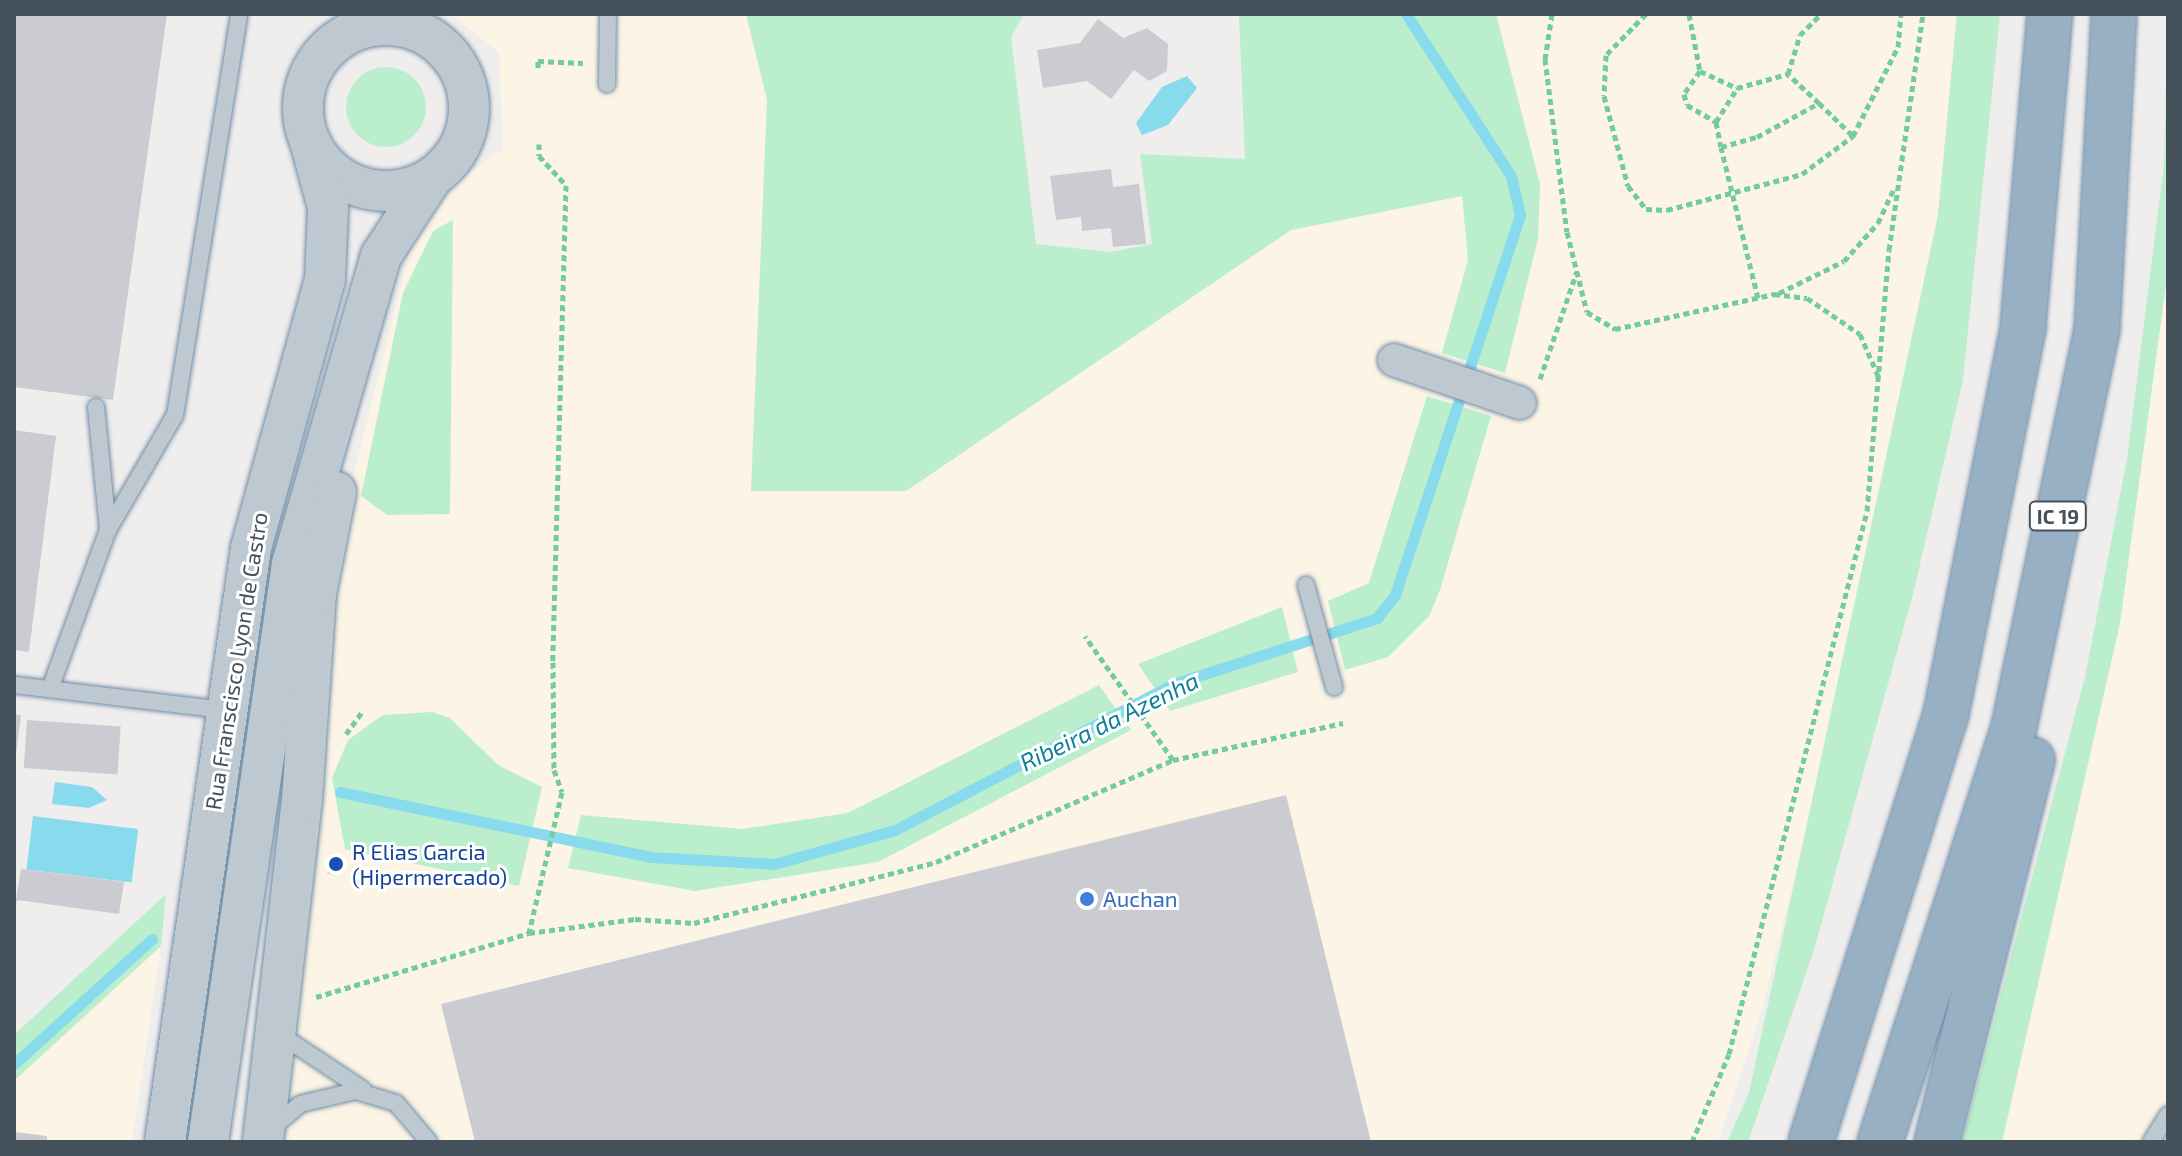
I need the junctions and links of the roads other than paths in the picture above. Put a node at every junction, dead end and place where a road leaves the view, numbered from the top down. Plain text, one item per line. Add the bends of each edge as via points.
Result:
1 (239, 14) edge
2 (327, 14) edge
3 (608, 14) edge
4 (2050, 14) edge
5 (2114, 14) edge
6 (417, 24) edge
7 (308, 78) junction
8 (607, 84) dead end
9 (310, 141) junction
10 (431, 179) junction
11 (2097, 329) junction
12 (1406, 365) dead end
13 (339, 393) junction
14 (1528, 397) road end
15 (96, 407) dead end
16 (108, 530) junction
17 (1306, 585) dead end
18 (14, 685) edge
19 (1334, 687) dead end
20 (50, 689) junction
21 (225, 710) junction
22 (287, 1013) junction
23 (371, 1093) junction
24 (2168, 1115) edge
25 (165, 1142) edge
26 (208, 1142) edge
27 (264, 1142) edge
28 (429, 1142) edge
29 (1811, 1142) edge
30 (1880, 1142) edge
31 (1937, 1142) edge
32 (2151, 1142) edge

1 - 16 lane via 175,415
2 - 7 street
3 - 8 lane
4 - 29 highway via 2023,327 1946,714
5 - 11 highway, IC 19
6 - 7 street via 358,29 320,57
6 - 10 street via 462,71 470,116 453,158
7 - 9 street via 303,121
9 - 10 street via 340,178 362,189 409,189
9 - 21 street, Rua Franscisco Lyon de Castro via 328,207 325,280 251,548
10 - 13 street, Rua Franscisco Lyon de Castro via 392,229
11 - 30 highway, IC 19 via 2014,727
11 - 31 highway via 2081,515 2048,697
12 - 14 street
13 - 22 street via 340,472 316,594
13 - 26 street, Rua Franscisco Lyon de Castro via 289,580
15 - 16 lane
16 - 20 lane
17 - 19 lane
18 - 20 lane
20 - 21 lane
21 - 25 street, Rua Franscisco Lyon de Castro
22 - 23 lane via 283,1041
22 - 27 street
23 - 27 lane via 341,1092 300,1104
23 - 28 lane via 408,1112
24 - 32 lane

